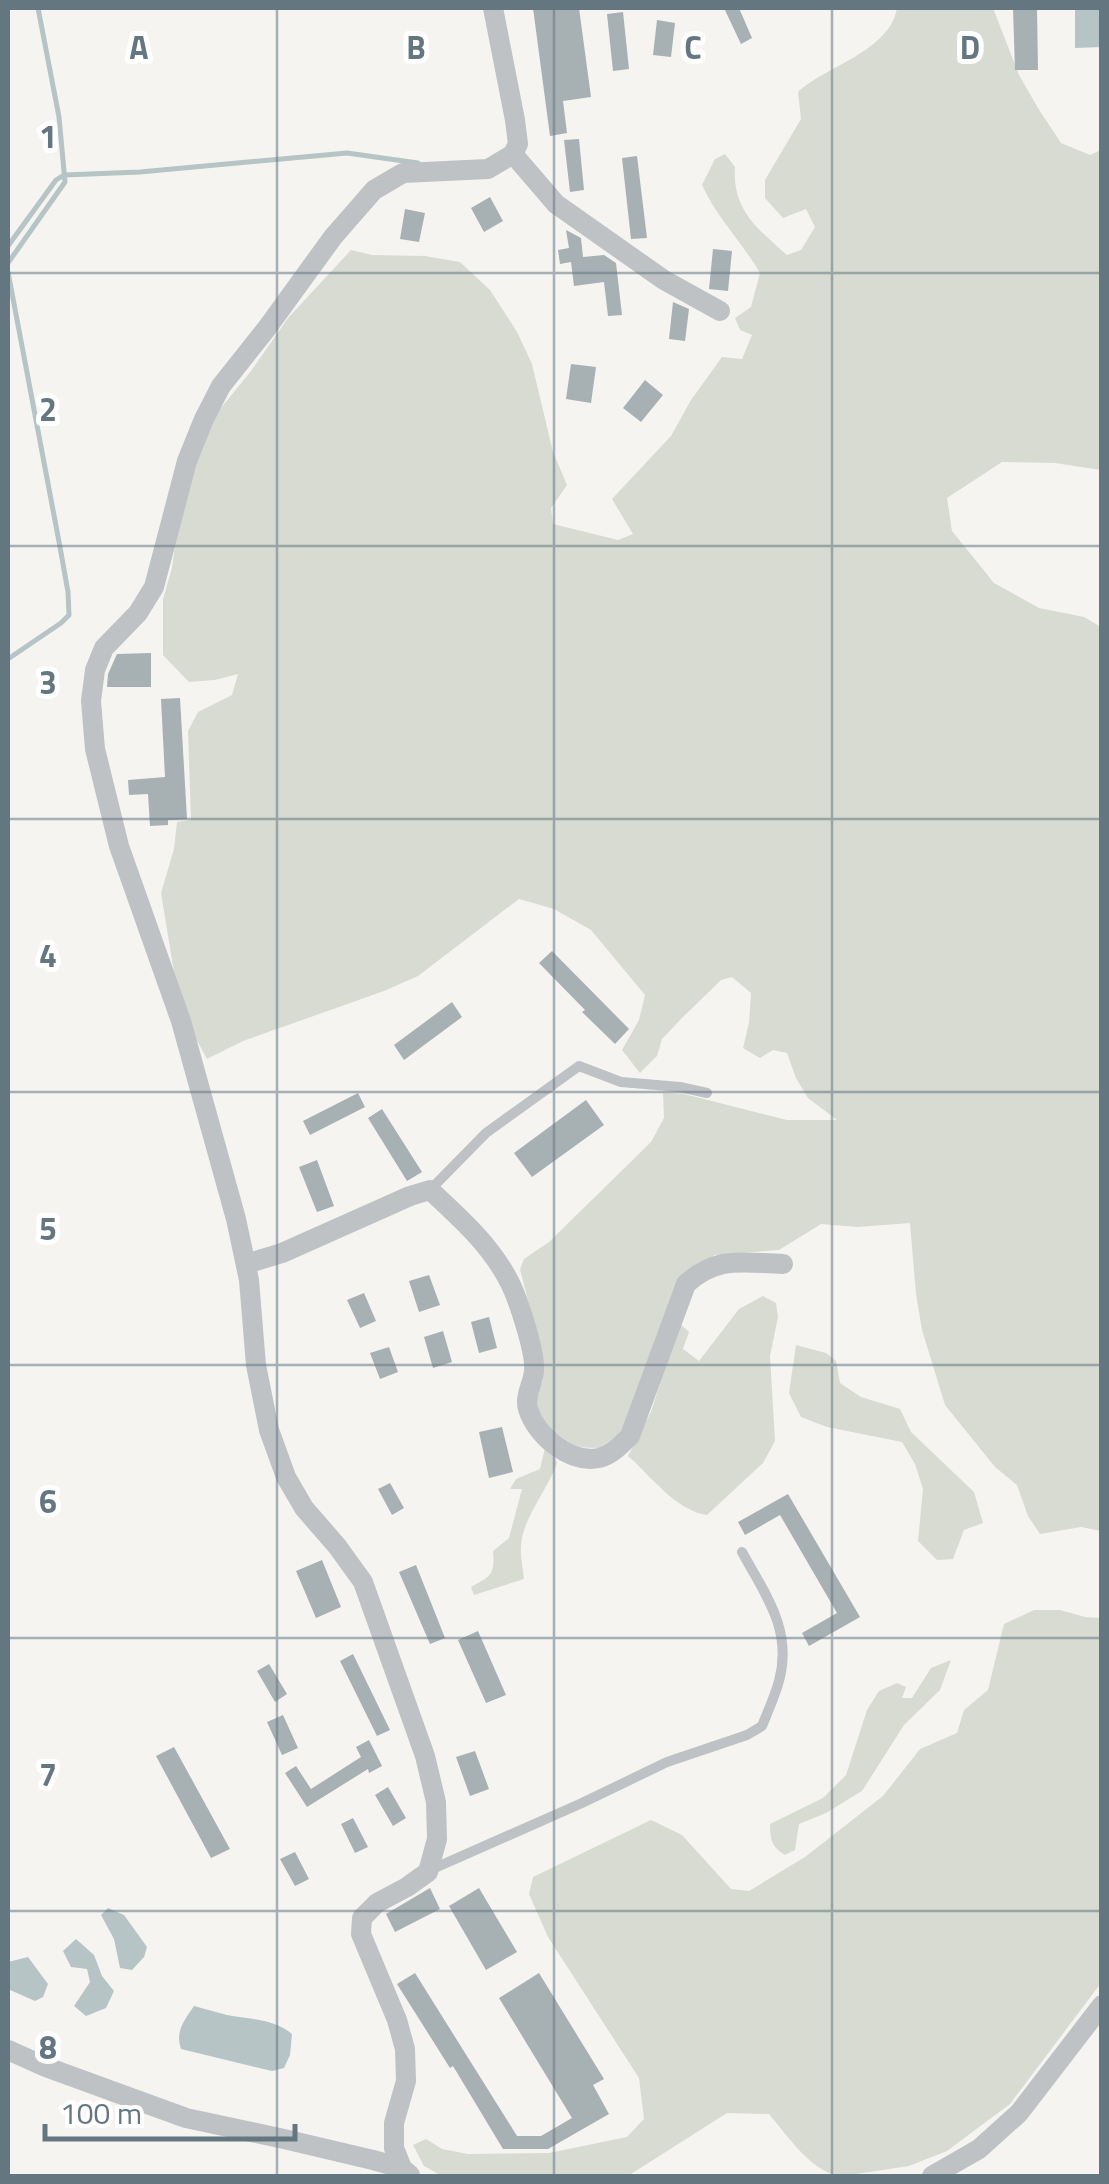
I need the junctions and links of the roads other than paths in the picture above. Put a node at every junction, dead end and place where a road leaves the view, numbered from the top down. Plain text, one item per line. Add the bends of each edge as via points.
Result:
1 (492, 8) edge
2 (514, 154) junction
3 (720, 311) dead end
4 (708, 1092) dead end
5 (430, 1190) junction
6 (246, 1264) junction
7 (783, 1264) dead end
8 (742, 1552) dead end
9 (428, 1872) junction
10 (1102, 2005) edge
11 (8, 2050) edge
12 (407, 2172) edge
13 (932, 2176) edge

1 - 2 street via 518,144
2 - 3 street via 556,204
2 - 6 street via 488,169 403,173 374,190 333,237 221,386 188,462 154,587 104,648 95,670 95,749 119,846 181,1021
4 - 5 lane via 622,1082 579,1066 486,1133
5 - 6 street
5 - 7 street via 489,1247 512,1286 535,1369 528,1410 539,1430 578,1456 607,1454 630,1436 686,1284 720,1262
6 - 9 street via 256,1365 286,1477 363,1582 425,1756 436,1802
8 - 9 lane via 784,1642 780,1679 762,1726 667,1762
9 - 12 street via 362,1918 361,1934 405,2049 394,2148
10 - 13 street via 1019,2113 979,2150
11 - 12 street via 186,2118

